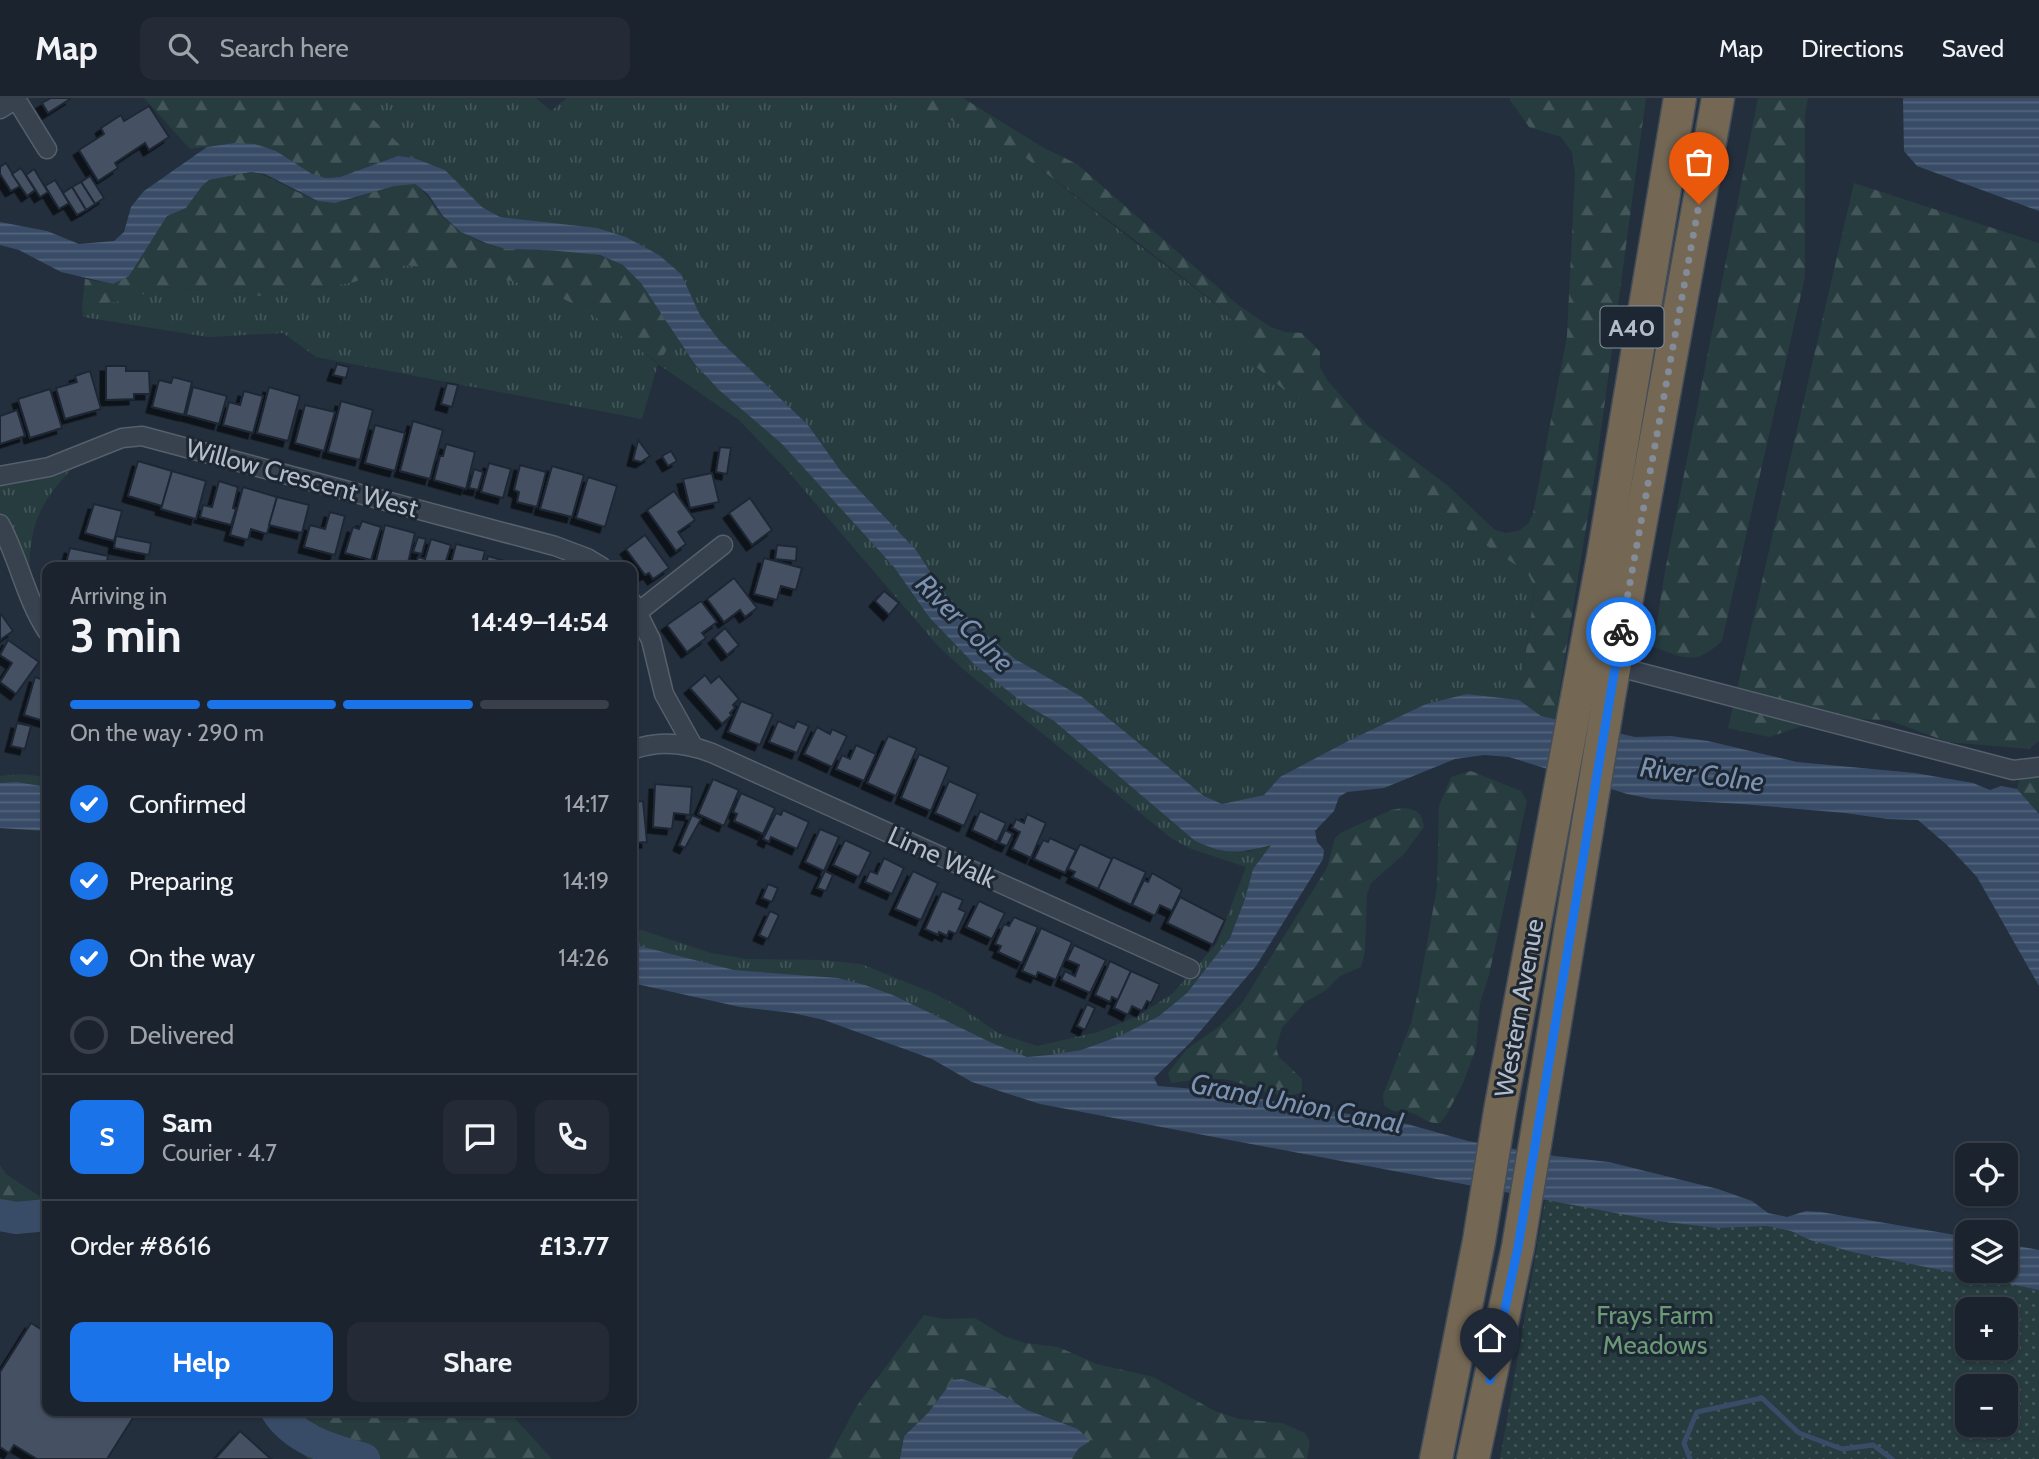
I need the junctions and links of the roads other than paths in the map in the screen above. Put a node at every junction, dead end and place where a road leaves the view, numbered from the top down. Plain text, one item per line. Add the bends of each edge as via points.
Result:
1 (1662, 98) edge
2 (1680, 98) edge
3 (1718, 98) edge
4 (1730, 98) edge
5 (15, 99) edge
6 (0, 109) edge
7 (47, 149) dead end
8 (1685, 283) junction
9 (0, 476) edge
10 (0, 524) edge
11 (723, 545) dead end
12 (1603, 556) junction
13 (594, 562) edge
14 (637, 606) edge
15 (637, 611) edge
16 (42, 622) edge
17 (1615, 666) junction
18 (693, 746) junction
19 (637, 749) edge
20 (2039, 766) edge
21 (1191, 969) dead end
22 (1436, 1459) edge
23 (1473, 1459) edge

1 - 12 highway, A40
2 - 12 highway
3 - 8 highway
4 - 8 highway
5 - 6 street
5 - 7 street
8 - 17 highway, Western Avenue / A40
9 - 13 street, Willow Crescent West via 49,467 122,438 142,436 555,546
10 - 16 street
11 - 14 street
12 - 22 highway, Western Avenue / A40
15 - 18 street via 651,640 664,694
17 - 20 street via 2013,770
17 - 23 highway, Western Avenue / A40 via 1518,1247
18 - 19 street via 654,744
18 - 21 street, Lime Walk

